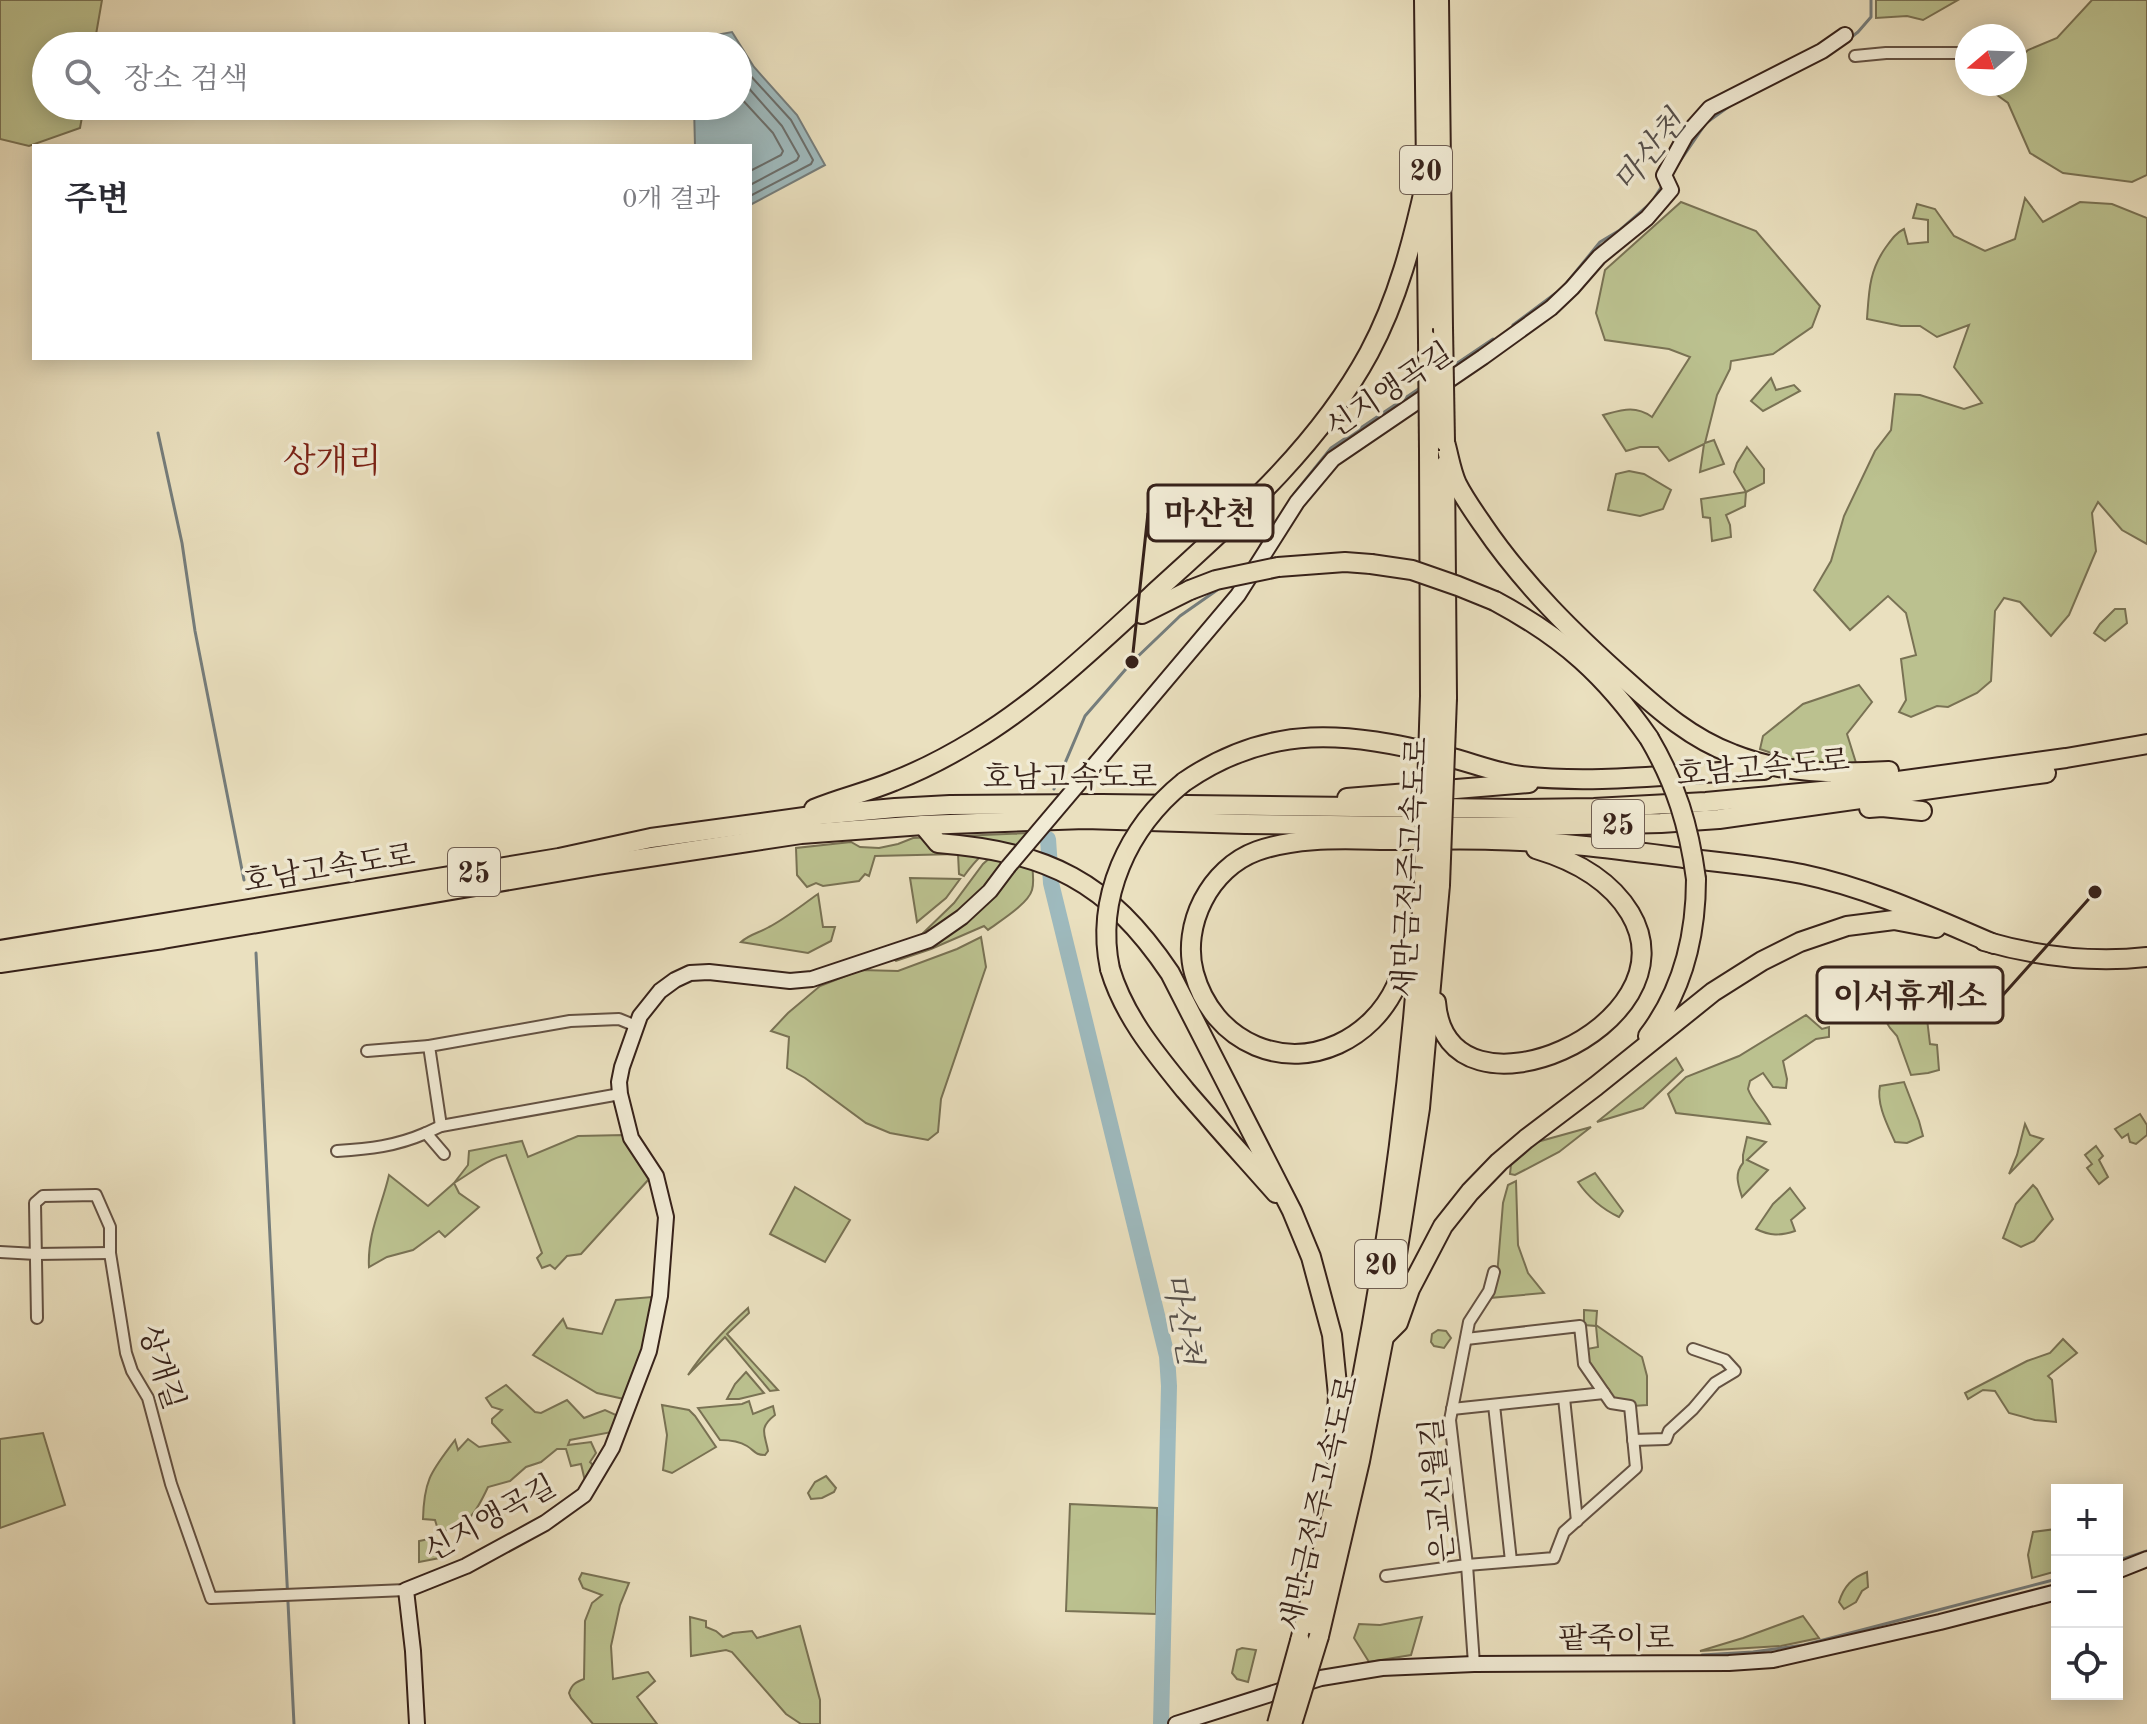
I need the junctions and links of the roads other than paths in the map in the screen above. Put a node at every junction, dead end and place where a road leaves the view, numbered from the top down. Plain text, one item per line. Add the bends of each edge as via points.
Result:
1 (1424, 0) edge
2 (1439, 0) edge
3 (1845, 35) dead end
4 (1955, 53) edge
5 (1855, 56) dead end
6 (1426, 181) junction
7 (1437, 447) junction
8 (1106, 637) junction
9 (2147, 733) edge
10 (2147, 744) edge
11 (2147, 756) edge
12 (1786, 769) junction
13 (1576, 779) junction
14 (1237, 806) junction
15 (1922, 811) dead end
16 (950, 814) junction
17 (792, 818) junction
18 (1719, 819) junction
19 (1207, 823) junction
20 (923, 825) junction
21 (1315, 840) junction
22 (1495, 840) junction
23 (1006, 859) junction
24 (1432, 883) junction
25 (1421, 923) junction
26 (1994, 944) junction
27 (0, 950) edge
28 (2147, 957) edge
29 (0, 963) edge
30 (1434, 964) junction
31 (636, 1026) junction
32 (429, 1046) junction
33 (367, 1051) dead end
34 (1631, 1057) junction
35 (620, 1094) junction
36 (441, 1126) junction
37 (426, 1133) junction
38 (337, 1151) dead end
39 (444, 1154) dead end
40 (1292, 1211) junction
41 (0, 1252) edge
42 (110, 1253) junction
43 (36, 1254) junction
44 (1494, 1272) dead end
45 (37, 1318) dead end
46 (1384, 1337) junction
47 (1466, 1339) junction
48 (1693, 1349) dead end
49 (1604, 1393) junction
50 (1564, 1398) junction
51 (1494, 1405) junction
52 (1452, 1409) junction
53 (1633, 1440) junction
54 (1340, 1481) junction
55 (1577, 1521) junction
56 (2147, 1559) edge
57 (1511, 1561) junction
58 (1467, 1565) junction
59 (2123, 1569) edge
60 (1386, 1576) dead end
61 (406, 1590) junction
62 (2051, 1594) edge
63 (211, 1598) joint
64 (1474, 1664) junction
65 (417, 1724) edge
66 (1176, 1724) edge
67 (1277, 1724) edge
68 (1292, 1724) edge

1 - 6 highway, 새만금전주고속도로 / 20
2 - 7 highway, 새만금전주고속도로 / 20, bridge via 1443,328
3 - 23 street, 신지앵곡길, bridge via 1710,108 1686,135 1664,175 1671,190 1551,308 1333,459 1297,502 1238,595 1097,762
4 - 5 street
6 - 7 highway, 새만금전주고속도로 / 20, bridge via 1428,340
6 - 8 highway via 1400,281 1369,353 1345,391 1279,474
7 - 12 highway via 1491,536 1552,610 1609,666 1696,737 1731,754
7 - 24 highway, 새만금전주고속도로 / 20, bridge via 1438,697 1428,795
8 - 17 highway via 975,740 908,775
8 - 34 highway, bridge via 1146,611 1216,580 1278,567 1345,562 1412,570 1495,601 1584,661 1608,684 1662,760 1690,834 1696,879 1687,960 1667,1008
9 - 12 highway via 1900,771
10 - 14 highway, 호남고속도로 / 25 via 1832,790 1706,802 1564,809
11 - 18 highway, 호남고속도로 / 25
12 - 13 highway
13 - 14 highway
13 - 40 highway, bridge via 1518,775 1406,746 1326,736 1280,740 1217,761 1173,790 1145,824 1110,896 1105,937 1110,969 1158,1058
14 - 16 highway, 호남고속도로 / 25 via 1102,804
15 - 18 highway via 1882,807
16 - 17 highway, 호남고속도로 / 25 via 895,808
16 - 19 highway, 호남고속도로 / 25
16 - 20 highway, 호남고속도로 / 25
17 - 27 highway, 호남고속도로 / 25
18 - 19 highway, 호남고속도로 / 25 via 1493,827
19 - 21 highway
20 - 23 highway via 938,843 969,845
20 - 29 highway, 호남고속도로 / 25 via 707,848
21 - 22 highway
21 - 25 highway via 1279,845 1239,861 1214,883 1200,907 1192,934 1193,971 1209,1008 1234,1034 1288,1053 1321,1050 1356,1035 1396,987
22 - 26 highway via 1801,874 1877,894
22 - 30 highway via 1566,860 1610,887 1623,901 1642,943 1637,978 1625,1000 1587,1036 1540,1060 1514,1065 1470,1057 1446,1035 1437,1016
23 - 31 street, 신지앵곡길 via 990,891 929,940 812,979 690,973 660,991
23 - 40 highway via 1041,861 1075,878 1127,917 1150,943
24 - 25 highway, 새만금전주고속도로 / 20
24 - 30 highway, 새만금전주고속도로 / 20
25 - 54 highway, 새만금전주고속도로 / 20 via 1392,1193
26 - 28 highway via 2076,957
26 - 34 highway via 1894,920 1847,926 1762,961
30 - 46 highway, 새만금전주고속도로 / 20 via 1420,1108
31 - 32 street via 619,1019 570,1021
31 - 35 street, 신지앵곡길 via 622,1067
32 - 33 street
32 - 36 street
34 - 46 highway via 1526,1139 1470,1192 1443,1226 1398,1323
35 - 36 street
35 - 61 street, 신지앵곡길 via 631,1138 656,1176 666,1217 649,1351 612,1448 584,1495 545,1523 466,1566
36 - 37 street
37 - 38 street via 389,1146
37 - 39 street
40 - 54 highway via 1332,1335
41 - 43 street
42 - 43 street
42 - 43 street, 상개길 via 110,1227 96,1195 43,1196 35,1203
42 - 63 street, 상개길 via 126,1353 148,1398
43 - 45 street
44 - 47 street, 은교신월길
46 - 68 highway, 새만금전주고속도로 / 20, bridge via 1319,1636
47 - 49 street via 1580,1326 1584,1364
47 - 52 street, 은교신월길
48 - 53 street via 1725,1360 1735,1371 1715,1383 1666,1439
49 - 50 street
49 - 53 street via 1611,1403 1630,1406
50 - 51 street
50 - 55 street
51 - 52 street
51 - 57 street
52 - 58 street, 은교신월길
53 - 55 street via 1636,1468
54 - 67 highway, 새만금전주고속도로 / 20, bridge
55 - 57 street via 1564,1532 1554,1558
56 - 59 street
57 - 58 street
58 - 60 street
58 - 64 street, 은교신월길
61 - 63 street, 신지앵곡길
61 - 65 street, 신지앵곡길
62 - 64 street, 팥죽이로 via 1773,1660
64 - 66 street, 팥죽이로 via 1382,1668 1321,1678

